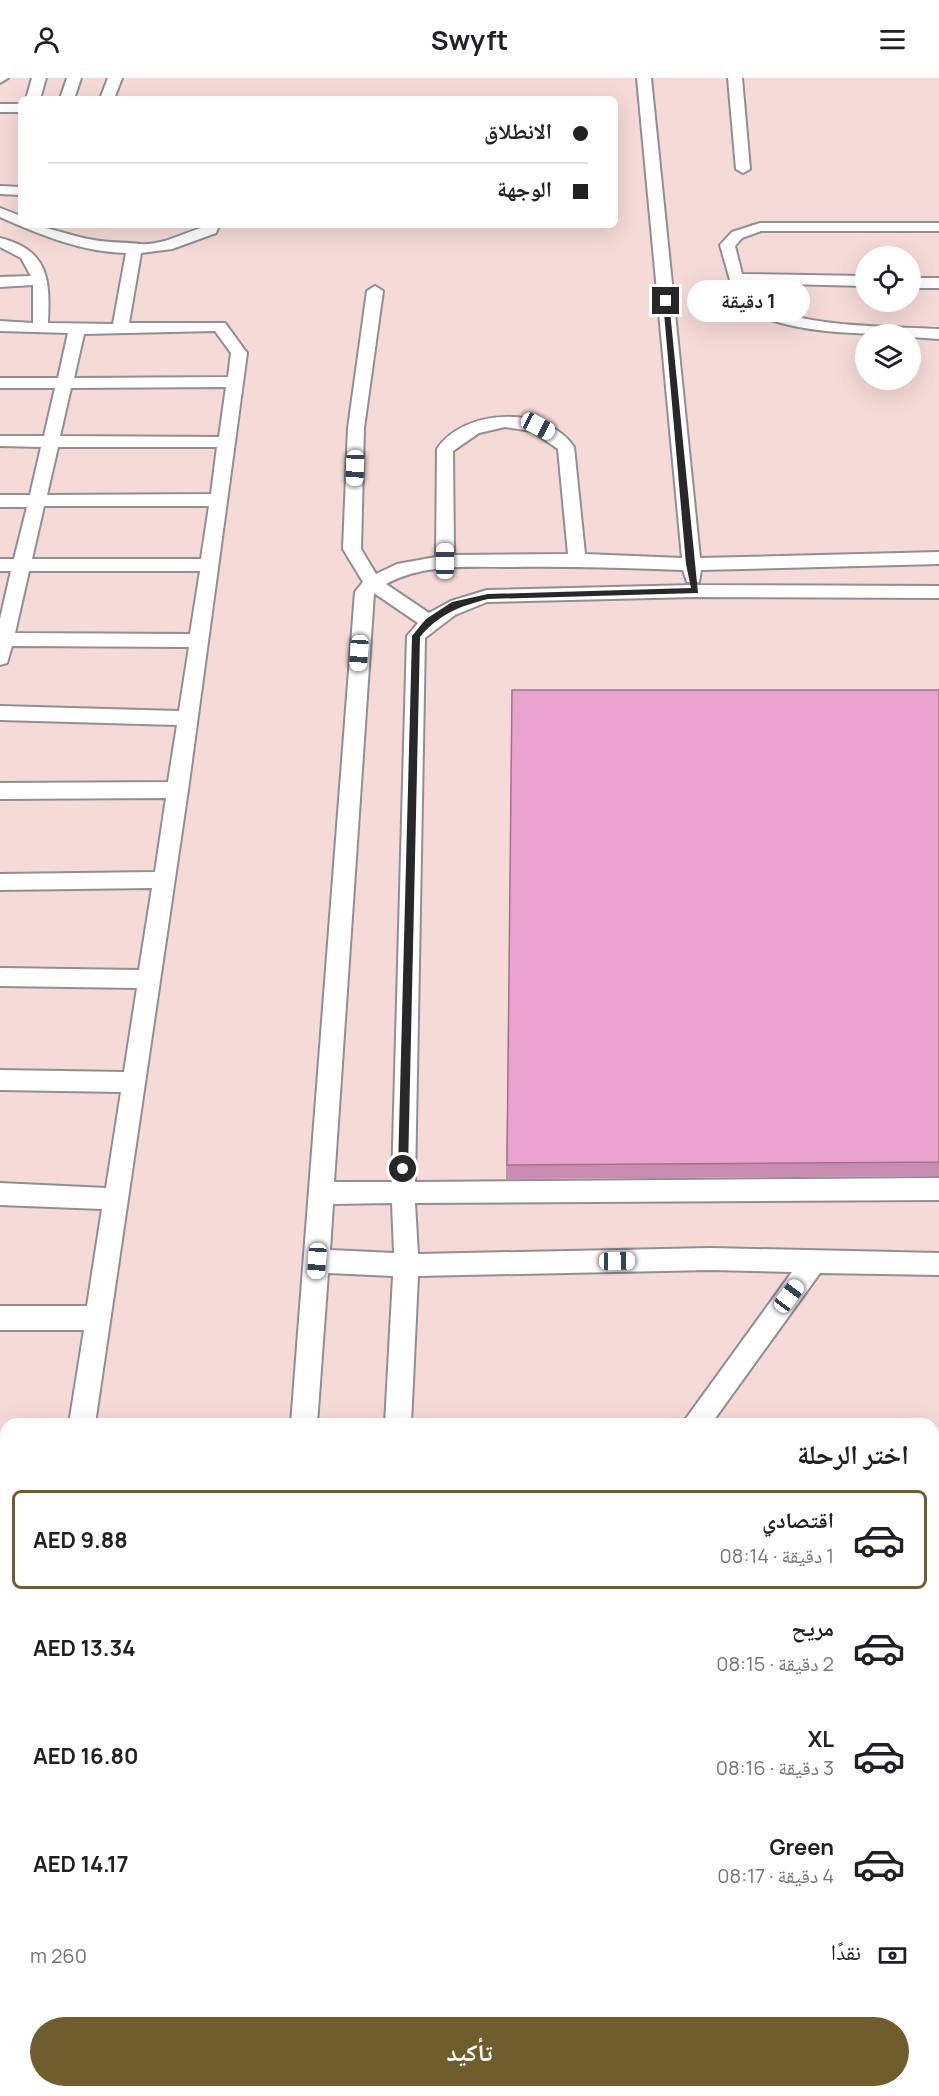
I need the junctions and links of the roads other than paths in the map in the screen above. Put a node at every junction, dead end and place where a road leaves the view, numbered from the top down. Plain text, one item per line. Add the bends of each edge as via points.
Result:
1 (39, 78) edge
2 (74, 78) edge
3 (115, 78) edge
4 (644, 78) edge
5 (735, 78) edge
6 (34, 96) edge
7 (68, 96) edge
8 (108, 96) edge
9 (0, 108) edge
10 (18, 108) edge
11 (743, 170) dead end
12 (0, 190) edge
13 (18, 190) edge
14 (0, 212) edge
15 (18, 220) edge
16 (939, 227) edge
17 (37, 228) edge
18 (211, 228) edge
19 (0, 242) edge
20 (134, 248) junction
21 (736, 278) junction
22 (42, 280) junction
23 (855, 281) edge
24 (0, 282) edge
25 (921, 283) edge
26 (939, 283) edge
27 (375, 291) dead end
28 (0, 326) edge
29 (40, 328) junction
30 (77, 329) junction
31 (120, 329) junction
32 (939, 334) edge
33 (65, 382) junction
34 (235, 382) junction
35 (0, 383) edge
36 (0, 441) edge
37 (51, 442) junction
38 (226, 442) junction
39 (219, 500) junction
40 (0, 501) edge
41 (37, 502) junction
42 (939, 558) edge
43 (577, 560) junction
44 (445, 561) junction
45 (689, 564) junction
46 (0, 565) edge
47 (22, 565) junction
48 (210, 565) junction
49 (373, 584) junction
50 (695, 591) junction
51 (939, 592) edge
52 (429, 621) junction
53 (2, 639) edge
54 (199, 641) junction
55 (0, 658) edge
56 (0, 713) edge
57 (188, 718) junction
58 (178, 790) junction
59 (0, 792) edge
60 (164, 880) junction
61 (0, 882) edge
62 (0, 977) edge
63 (149, 979) junction
64 (0, 1080) edge
65 (133, 1082) junction
66 (939, 1189) edge
67 (322, 1192) junction
68 (403, 1193) junction
69 (0, 1194) edge
70 (116, 1199) junction
71 (317, 1261) junction
72 (814, 1261) junction
73 (939, 1264) edge
74 (406, 1265) junction
75 (0, 1318) edge
76 (98, 1318) junction
77 (83, 1418) edge
78 (304, 1418) edge
79 (398, 1418) edge
80 (699, 1418) edge

1 - 6 lane
2 - 7 lane
3 - 8 lane
4 - 45 lane
5 - 11 lane
9 - 10 lane
12 - 13 lane
14 - 15 lane
16 - 21 lane via 760,226 737,235 727,245
17 - 20 lane via 81,244
18 - 20 lane via 192,240
19 - 22 lane via 29,257
20 - 31 lane
21 - 23 lane
21 - 32 lane via 743,305 768,318 798,325
22 - 24 lane
22 - 29 lane
25 - 26 lane
27 - 49 lane via 356,428 352,549 358,566
28 - 29 lane
29 - 30 lane
30 - 31 lane
30 - 33 lane
31 - 34 lane via 219,326 239,353
33 - 34 lane
33 - 35 lane
33 - 37 lane
34 - 38 lane
36 - 37 lane
37 - 38 lane
37 - 41 lane
38 - 39 lane
39 - 41 lane
39 - 48 lane
40 - 41 lane
41 - 47 lane
42 - 45 lane
43 - 44 lane
43 - 44 lane via 566,447 547,431 516,420 476,427 457,436 445,449
43 - 45 lane
44 - 49 lane via 398,570
45 - 50 lane
46 - 47 lane
47 - 48 lane
47 - 53 lane
48 - 54 lane
49 - 52 lane via 387,597
49 - 67 lane via 364,592 362,606
50 - 51 lane
50 - 52 lane via 488,596 455,604
52 - 68 lane via 416,636
53 - 54 lane
53 - 55 lane
54 - 57 lane
56 - 57 lane
57 - 58 lane
58 - 59 lane
58 - 60 lane
60 - 61 lane
60 - 63 lane
62 - 63 lane
63 - 65 lane
64 - 65 lane
65 - 70 lane
66 - 68 lane
67 - 68 lane
67 - 71 lane
68 - 74 lane
69 - 70 lane
70 - 76 lane
71 - 74 lane
71 - 78 lane
72 - 73 lane
72 - 74 lane via 711,1259
72 - 80 lane
74 - 79 lane
75 - 76 lane
76 - 77 lane

